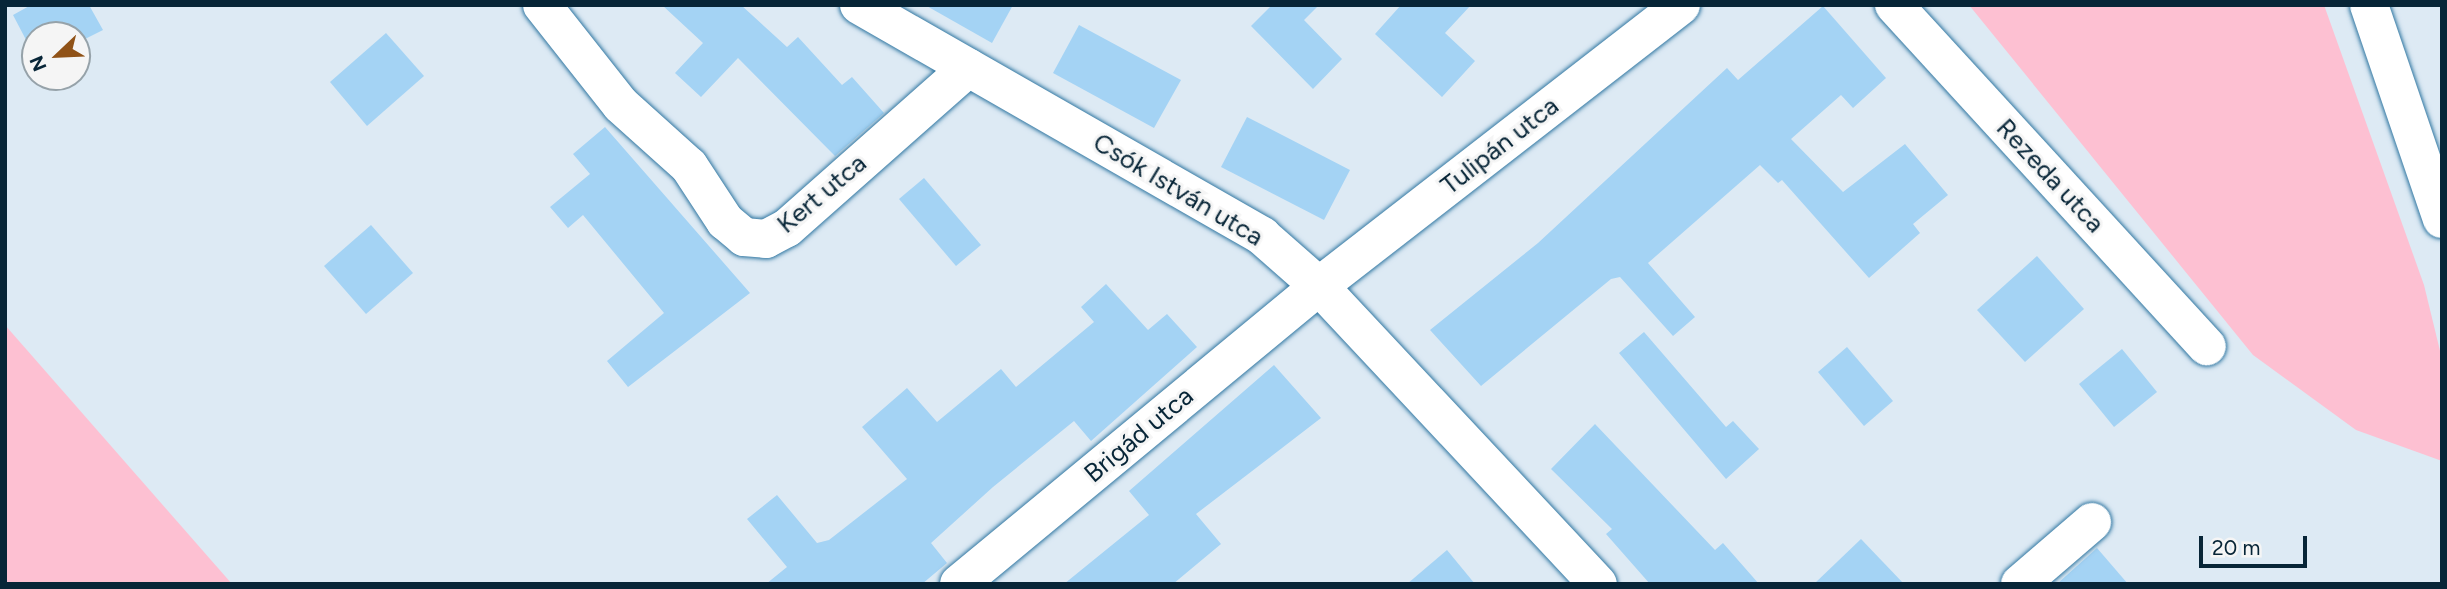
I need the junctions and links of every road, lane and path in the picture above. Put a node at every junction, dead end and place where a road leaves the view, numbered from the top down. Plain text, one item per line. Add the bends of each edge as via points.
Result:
1 (542, 5) edge
2 (859, 5) edge
3 (1681, 5) edge
4 (1894, 5) edge
5 (2369, 5) edge
6 (968, 68) junction
7 (2442, 219) edge
8 (1319, 286) junction
9 (2207, 346) dead end
10 (2092, 522) dead end
11 (959, 584) edge
12 (1598, 584) edge
13 (2020, 584) edge

1 - 6 street, Kert utca via 621,105 689,166 725,221 744,237 766,239 787,228
2 - 6 street, Csók István utca
3 - 8 street, Tulipán utca
4 - 9 street, Rezeda utca
5 - 7 street
6 - 8 street, Csók István utca via 1262,236
8 - 11 street, Brigád utca
8 - 12 street, Csók István utca
10 - 13 street

